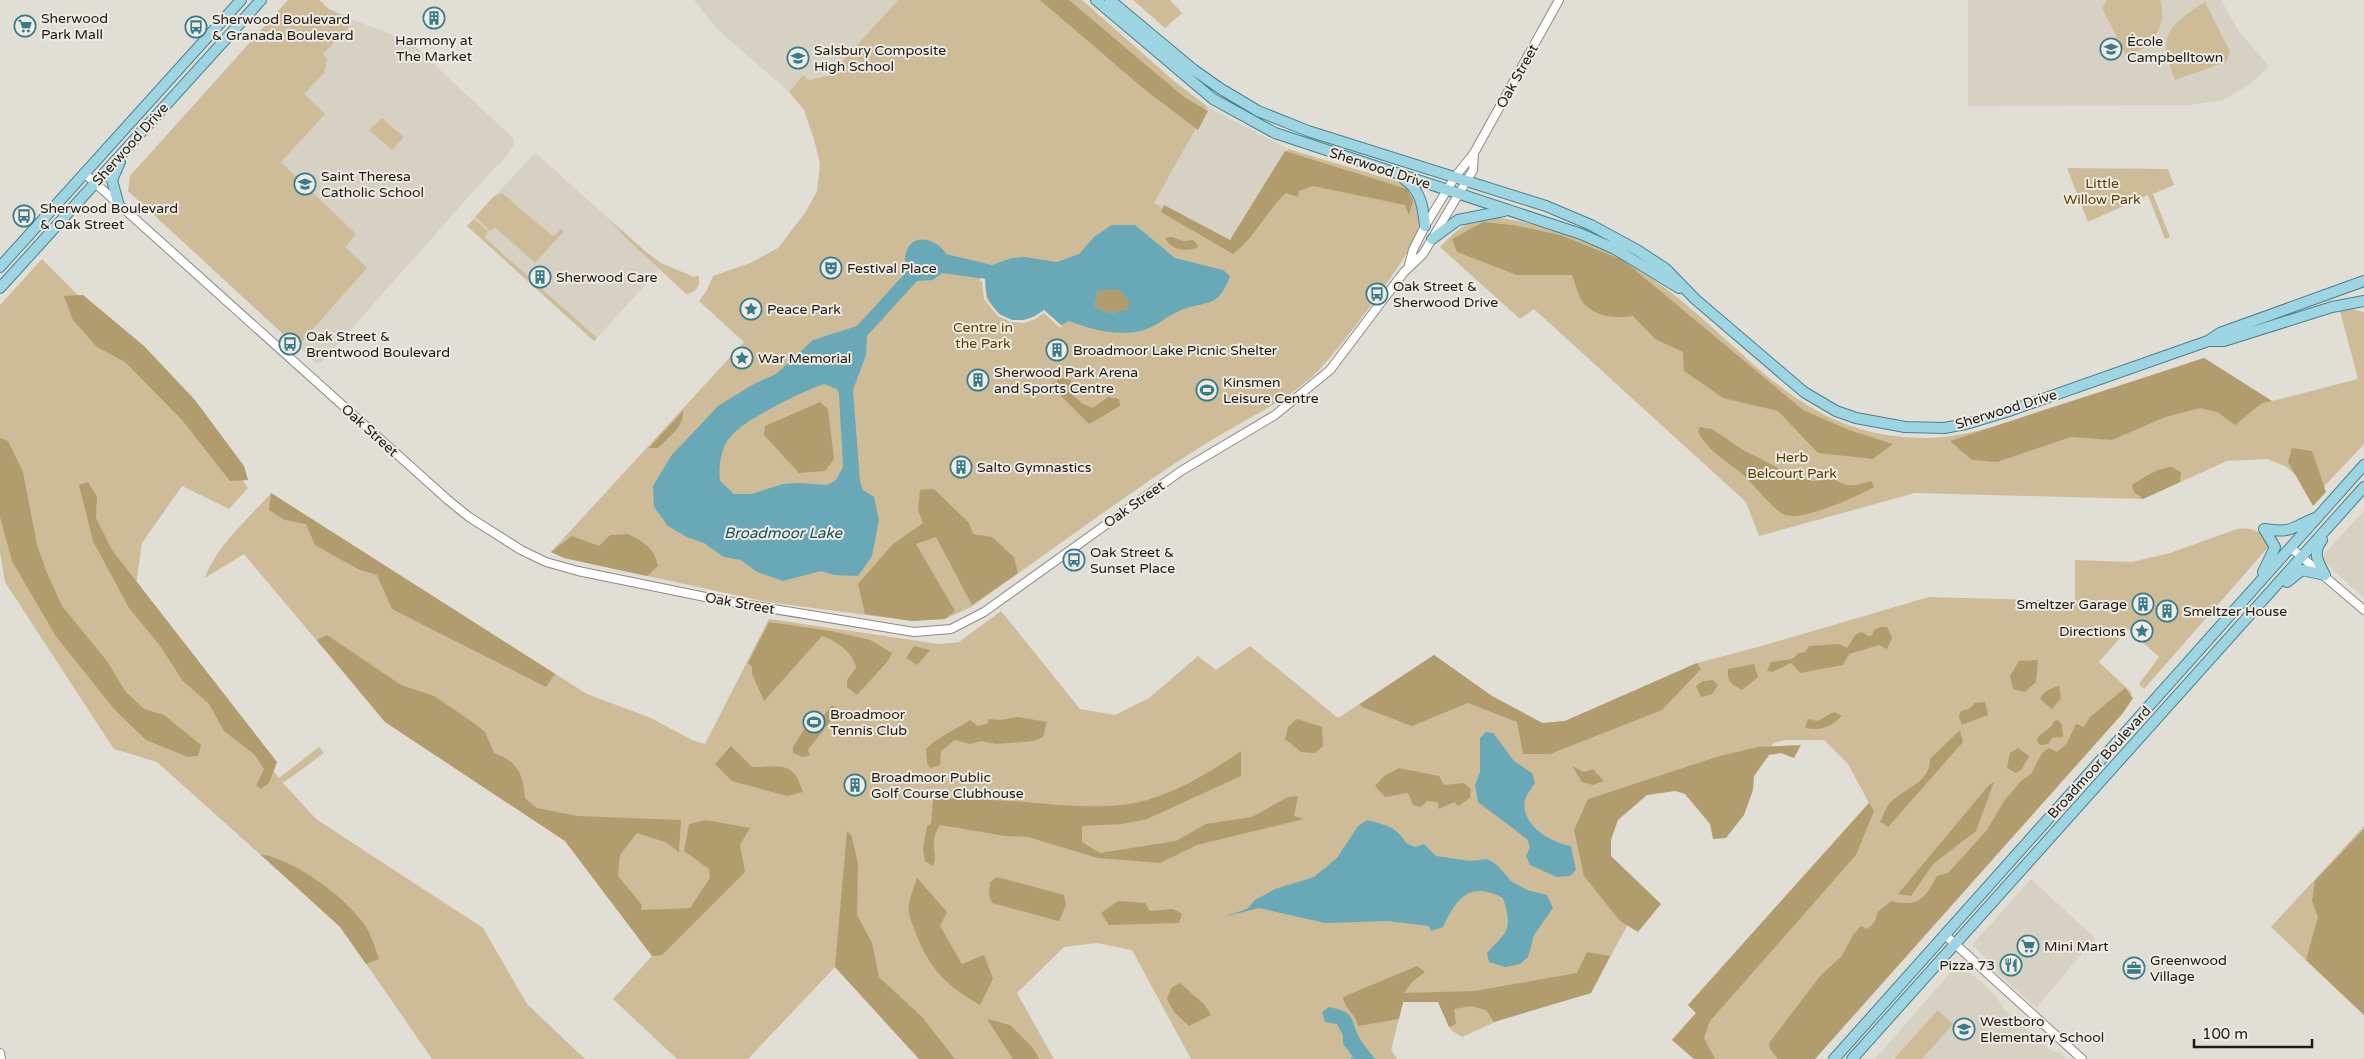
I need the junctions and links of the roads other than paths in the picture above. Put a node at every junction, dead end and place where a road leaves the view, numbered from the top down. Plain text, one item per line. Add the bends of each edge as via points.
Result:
1 (240, 0) edge
2 (261, 0) edge
3 (1096, 0) edge
4 (1110, 0) edge
5 (1559, 0) edge
6 (1474, 152) junction
7 (122, 153) junction
8 (84, 173) junction
9 (1397, 174) junction
10 (1455, 177) junction
11 (1466, 181) junction
12 (95, 183) junction
13 (1447, 190) junction
14 (1458, 194) junction
15 (119, 206) junction
16 (1510, 210) junction
17 (1425, 226) junction
18 (1432, 239) junction
19 (1409, 265) junction
20 (0, 267) edge
21 (2364, 281) edge
22 (0, 288) edge
23 (1689, 294) junction
24 (2364, 301) edge
25 (2208, 341) junction
26 (2364, 465) edge
27 (2364, 487) edge
28 (2319, 517) junction
29 (2337, 517) junction
30 (2290, 548) junction
31 (2302, 557) junction
32 (2325, 575) junction
33 (2253, 590) junction
34 (2364, 610) edge
35 (2243, 621) junction
36 (1944, 934) junction
37 (1955, 945) junction
38 (0, 1053) edge
39 (2, 1059) edge
40 (1834, 1059) edge
41 (1852, 1059) edge
42 (2082, 1059) edge

1 - 8 main road, Sherwood Drive
2 - 7 main road, Sherwood Drive
3 - 9 main road, Sherwood Drive via 1213,99 1235,112 1300,142
4 - 10 main road, Sherwood Drive via 1194,70 1258,111 1308,131
5 - 6 street, Oak Street
6 - 10 street, Oak Street
6 - 11 street, Oak Street via 1473,170
7 - 12 main road, Sherwood Drive
7 - 15 main road via 112,180
8 - 12 street, Oak Street
8 - 20 main road, Sherwood Drive
9 - 13 main road, Sherwood Drive
9 - 17 main road via 1407,180 1420,196
10 - 11 main road, Sherwood Drive
10 - 13 street, Oak Street
11 - 14 street, Oak Street
11 - 23 main road, Sherwood Drive via 1546,206 1590,225 1666,269
12 - 15 street, Oak Street
12 - 22 main road, Sherwood Drive
13 - 14 main road, Sherwood Drive
13 - 17 street, Oak Street
14 - 16 main road, Sherwood Drive
14 - 18 street, Oak Street
15 - 19 street, Oak Street via 448,500 521,550 546,562 586,573 725,602 914,632 951,629 984,612 1180,471 1276,415 1330,370
16 - 18 main road via 1458,220
16 - 23 main road, Sherwood Drive via 1615,249
17 - 19 street, Oak Street via 1412,250
18 - 19 street, Oak Street
21 - 25 main road, Sherwood Drive via 2220,332
23 - 25 main road, Sherwood Drive via 1776,370 1822,404 1856,418 1905,427 1944,428 1966,424
24 - 25 main road, Sherwood Drive via 2332,306 2224,342
26 - 28 main road, Broadmoor Boulevard
27 - 29 main road, Broadmoor Boulevard
28 - 30 main road, Broadmoor Boulevard
28 - 33 main road via 2289,531 2264,529 2275,548
29 - 31 main road, Broadmoor Boulevard
29 - 32 main road via 2332,530 2316,550
30 - 31 street
30 - 33 main road, Broadmoor Boulevard
31 - 32 street
31 - 35 main road, Broadmoor Boulevard
32 - 34 street
32 - 35 main road via 2304,570 2295,574 2264,607
33 - 36 main road, Broadmoor Boulevard
35 - 37 main road, Broadmoor Boulevard
36 - 37 street
36 - 40 main road, Broadmoor Boulevard
37 - 41 main road, Broadmoor Boulevard
37 - 42 street
38 - 39 street

